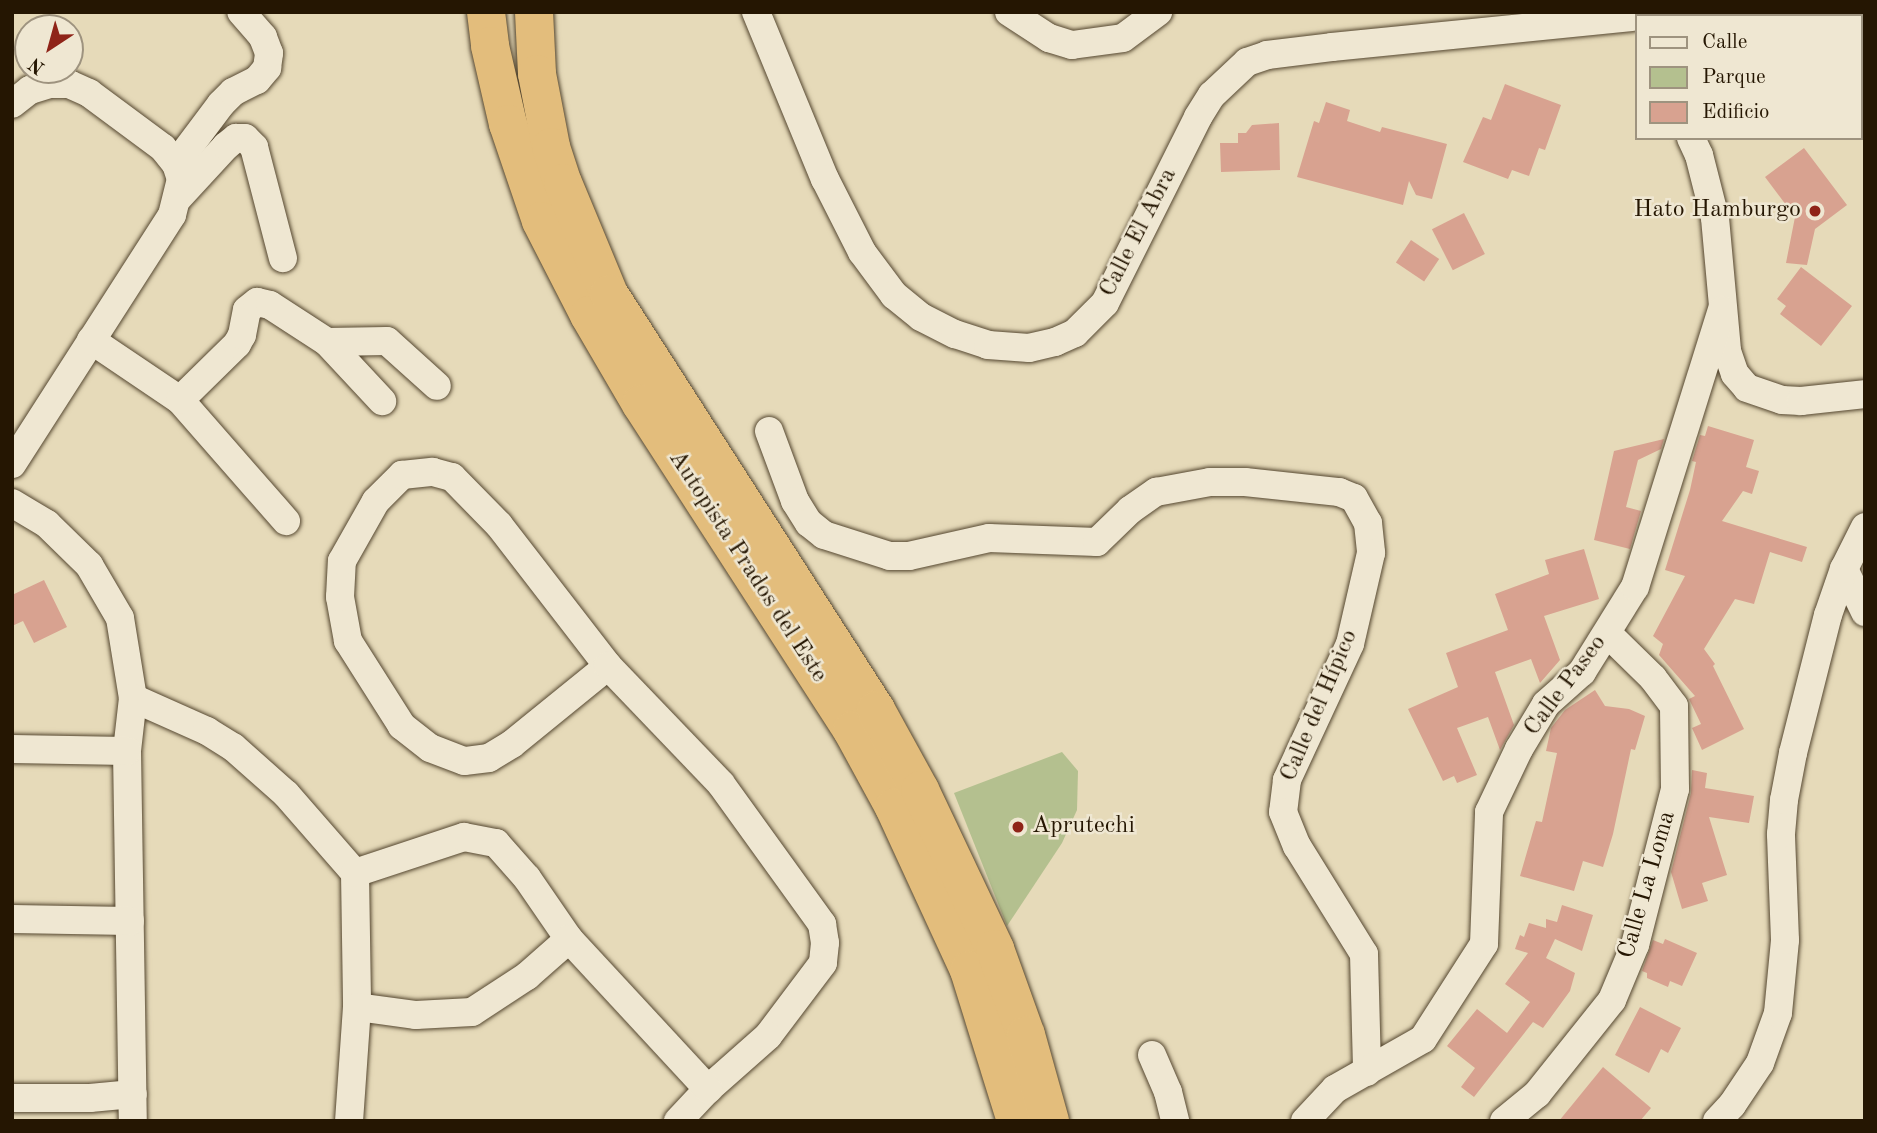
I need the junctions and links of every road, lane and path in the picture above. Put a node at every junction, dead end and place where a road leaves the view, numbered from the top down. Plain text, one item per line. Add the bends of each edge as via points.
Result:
1 (241, 12) edge
2 (486, 12) edge
3 (534, 12) edge
4 (756, 12) edge
5 (1009, 12) edge
6 (1158, 12) edge
7 (1631, 19) edge
8 (12, 104) edge
9 (1692, 140) edge
10 (176, 164) junction
11 (179, 197) junction
12 (283, 258) dead end
13 (1722, 310) junction
14 (91, 340) junction
15 (327, 342) junction
16 (437, 386) dead end
17 (1865, 394) edge
18 (180, 400) junction
19 (382, 401) dead end
20 (769, 430) dead end
21 (12, 464) edge
22 (12, 503) edge
23 (286, 521) dead end
24 (1865, 527) edge
25 (1844, 569) junction
26 (1865, 612) edge
27 (1607, 633) junction
28 (608, 666) junction
29 (133, 698) junction
30 (12, 749) edge
31 (127, 751) junction
32 (355, 873) junction
33 (12, 919) edge
34 (130, 920) junction
35 (569, 939) junction
36 (357, 1007) junction
37 (1152, 1055) dead end
38 (1367, 1072) junction
39 (708, 1089) junction
40 (12, 1098) edge
41 (133, 1107) edge
42 (349, 1121) edge
43 (678, 1121) edge
44 (1016, 1121) edge
45 (1050, 1121) edge
46 (1175, 1121) edge
47 (1305, 1121) edge
48 (1504, 1121) edge
49 (1717, 1121) edge

1 - 10 street via 263,37 269,52 267,68 221,104
2 - 44 highway, Autopista Prados del Este via 508,124 541,221 641,404 852,730 894,807 969,970
3 - 45 highway, Autopista Prados del Este via 537,74 551,147 610,294 876,710 920,790 995,949
4 - 7 street, Calle El Abra via 825,179 862,252 894,295 921,317 955,334 988,345 1028,348 1075,333 1105,303 1198,117 1212,95 1247,62 1332,47
5 - 6 street via 1039,33 1072,45 1123,38
8 - 10 street via 30,90 50,83 69,84 89,93 163,148
9 - 13 street via 1715,218
10 - 11 street via 181,179
11 - 12 street via 226,146 245,138 254,147
11 - 14 street
13 - 17 street via 1727,351 1735,374 1747,388 1801,401
13 - 27 street, Calle Paseo via 1635,587
14 - 18 street
14 - 21 street
15 - 16 street via 387,341
15 - 18 street via 270,305 257,302 247,310 237,344
15 - 19 street
18 - 23 street
20 - 38 street, Calle del Hípico via 795,501 809,523 824,535 890,556 989,538 1097,542 1156,492 1210,482 1245,482 1353,498 1368,523 1371,552 1350,644 1287,780 1283,812 1297,846 1364,954
22 - 29 street via 47,524 89,565 120,618
24 - 25 street
25 - 26 street
25 - 49 street via 1816,662 1784,800 1785,940 1778,1013 1753,1075
27 - 38 street, Calle Paseo via 1582,672 1546,704 1489,813 1484,944 1423,1040
27 - 48 street, Calle La Loma via 1674,706 1675,789 1635,944 1612,1000 1537,1094
28 - 28 street via 499,525 452,477 433,471 402,475 376,501 342,561 340,597 348,641 402,726 430,748 464,761 489,758
28 - 39 street via 721,784 822,923 823,964 768,1036
29 - 31 street
29 - 32 street via 233,747 286,794
30 - 31 street
31 - 34 street
32 - 35 street via 464,837 496,843
32 - 36 street
33 - 34 street
34 - 41 street
35 - 36 street via 527,976 472,1012 416,1015
35 - 39 street
36 - 42 street
37 - 46 street
38 - 47 street, Calle Paseo via 1335,1089
39 - 43 street
40 - 41 street via 90,1098

